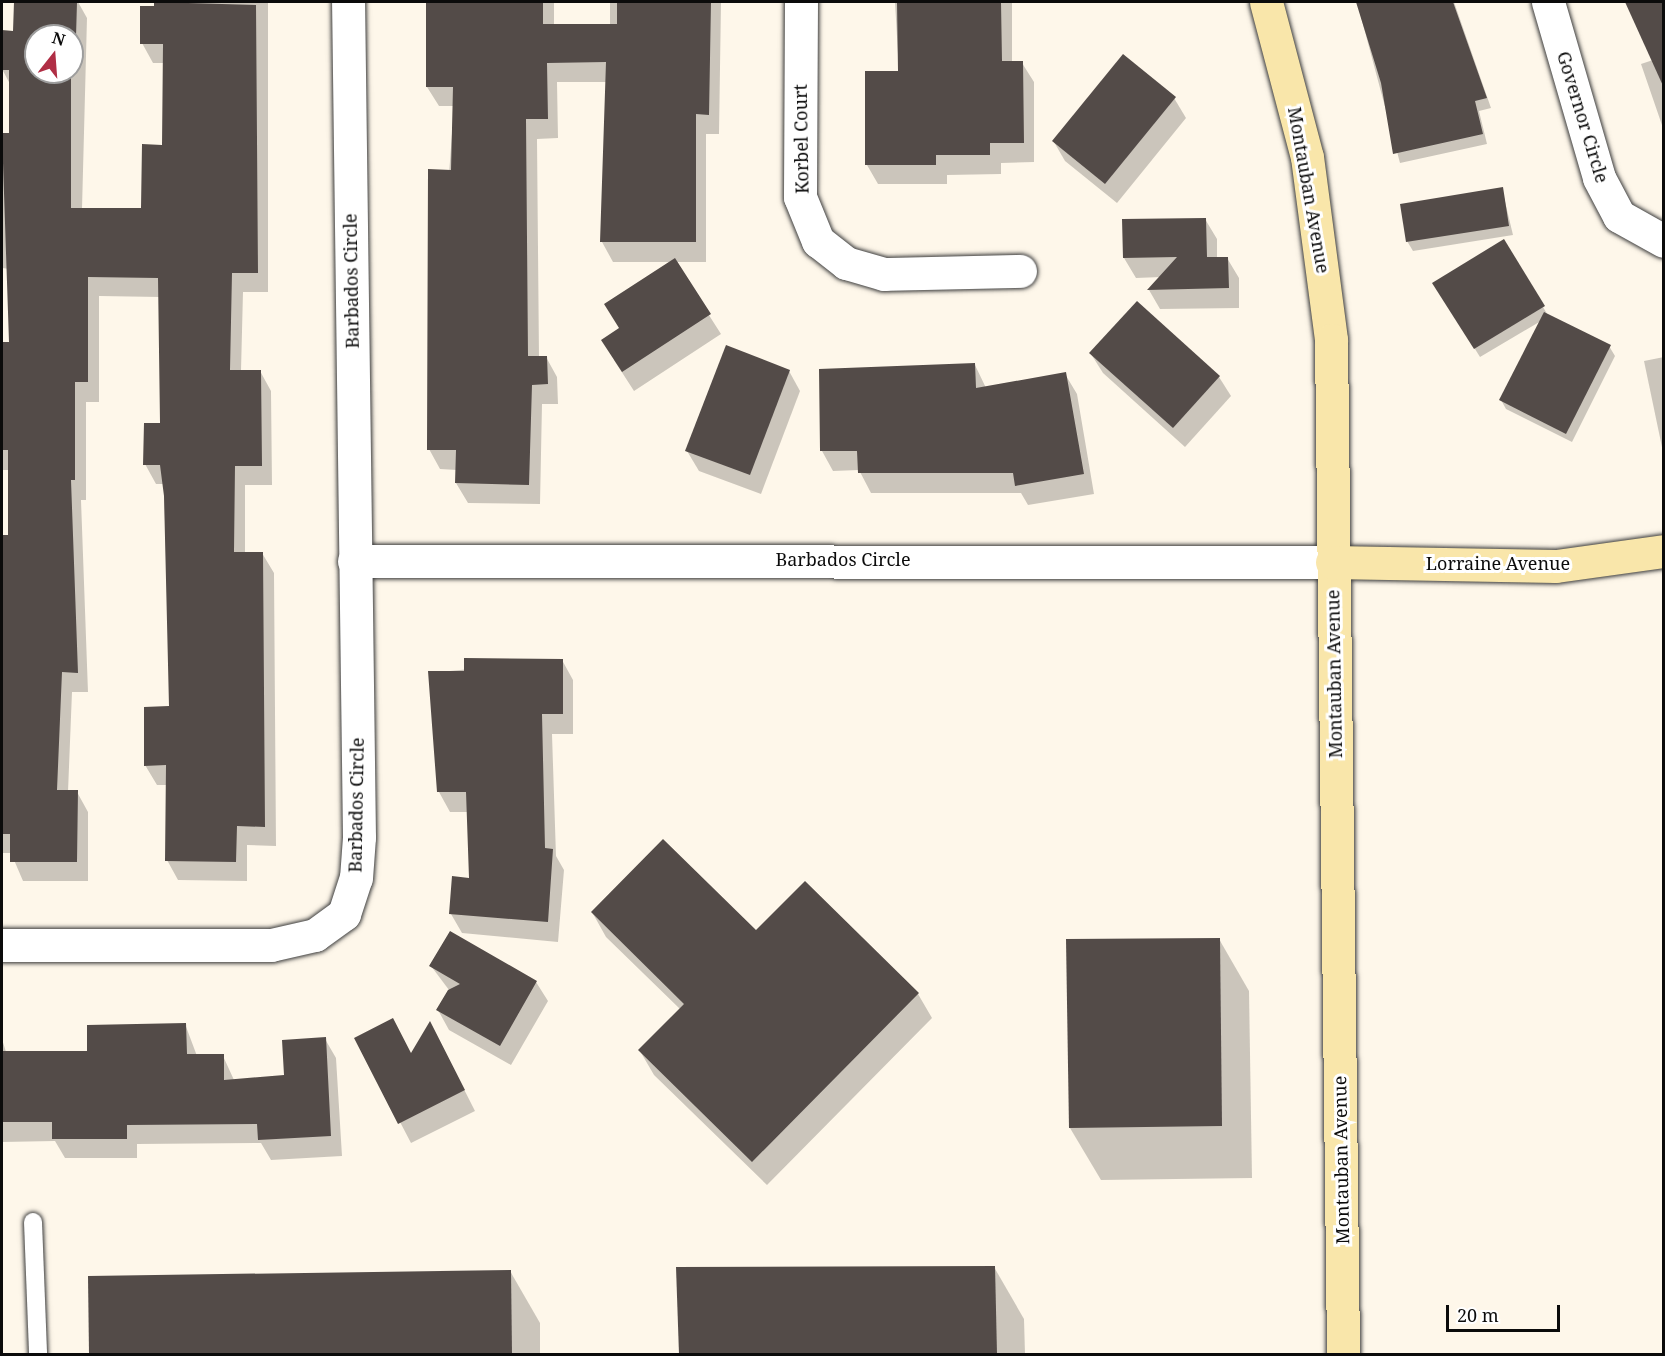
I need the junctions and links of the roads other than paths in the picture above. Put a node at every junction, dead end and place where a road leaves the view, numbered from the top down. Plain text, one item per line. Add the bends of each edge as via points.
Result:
1 (348, 2) edge
2 (801, 2) edge
3 (1266, 2) edge
4 (1548, 2) edge
5 (1664, 242) edge
6 (1020, 271) dead end
7 (1664, 551) edge
8 (354, 561) junction
9 (1332, 562) junction
10 (2, 945) edge
11 (33, 1222) dead end
12 (38, 1354) edge
13 (1343, 1354) edge

1 - 8 street, Barbados Circle
2 - 6 street, Korbel Court via 800,197 818,241 846,263 884,274
3 - 9 street, Montauban Avenue via 1307,157 1322,250 1331,340
4 - 5 street, Governor Circle via 1599,178 1619,216
7 - 9 street, Lorraine Avenue via 1556,566
8 - 9 street, Barbados Circle
8 - 10 street, Barbados Circle via 359,837 356,878 344,914 315,935 271,945
9 - 13 street, Montauban Avenue
11 - 12 lane

